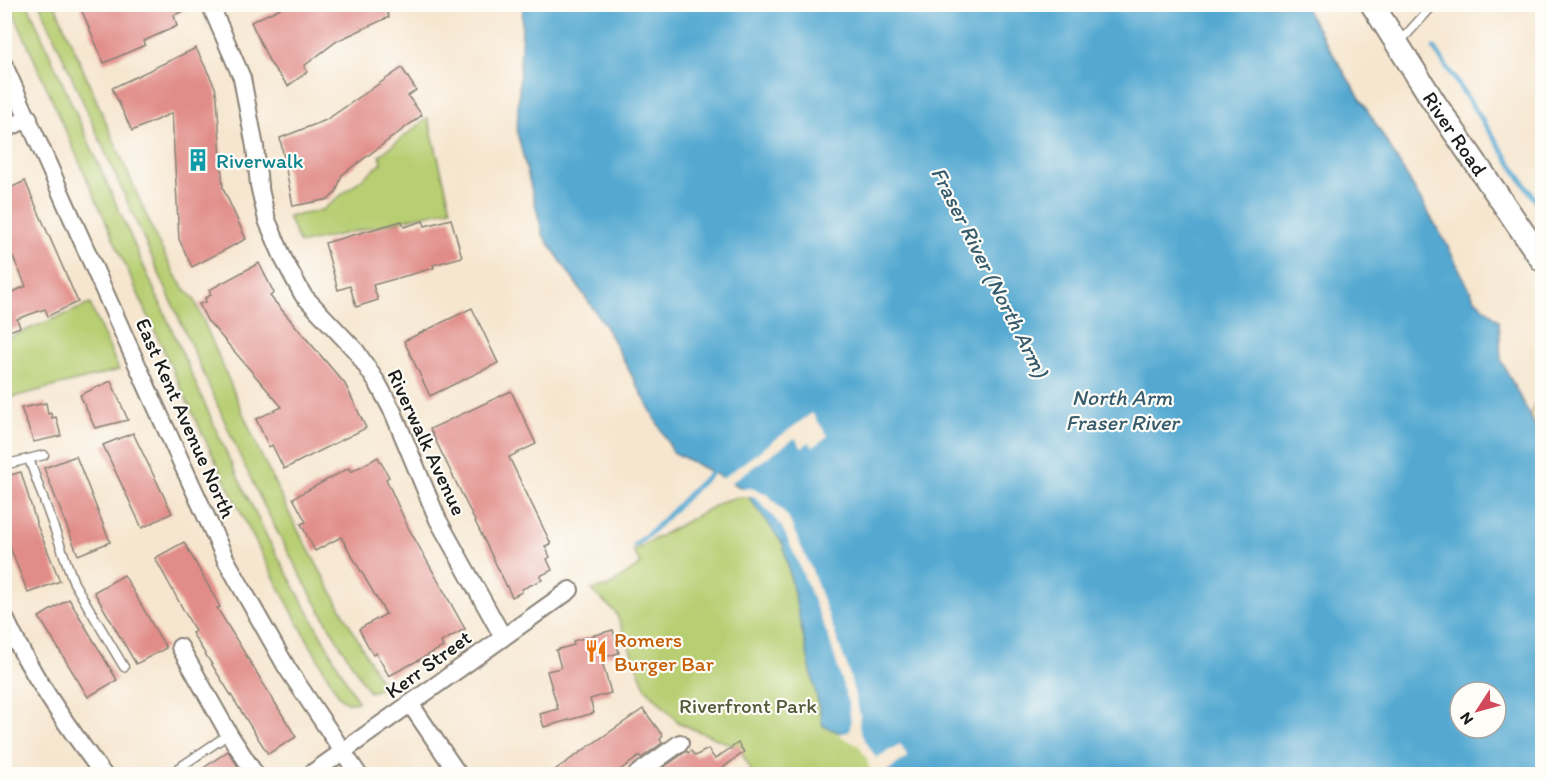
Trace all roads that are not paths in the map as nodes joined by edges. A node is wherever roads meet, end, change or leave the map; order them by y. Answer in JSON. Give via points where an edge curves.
{"nodes":[{"id":1,"x":210,"y":4,"type":"edge"},
{"id":2,"x":1434,"y":4,"type":"edge"},
{"id":3,"x":1378,"y":7,"type":"edge"},
{"id":4,"x":1397,"y":45,"type":"junction"},
{"id":5,"x":4,"y":64,"type":"edge"},
{"id":6,"x":29,"y":118,"type":"junction"},
{"id":7,"x":4,"y":130,"type":"edge"},
{"id":8,"x":1542,"y":260,"type":"edge"},
{"id":9,"x":44,"y":455,"type":"dead end"},
{"id":10,"x":29,"y":459,"type":"junction"},
{"id":11,"x":4,"y":465,"type":"edge"},
{"id":12,"x":570,"y":590,"type":"dead end"},
{"id":13,"x":4,"y":616,"type":"edge"},
{"id":14,"x":503,"y":637,"type":"junction"},
{"id":15,"x":180,"y":647,"type":"dead end"},
{"id":16,"x":124,"y":667,"type":"dead end"},
{"id":17,"x":411,"y":705,"type":"junction"},
{"id":18,"x":229,"y":734,"type":"junction"},
{"id":19,"x":680,"y":743,"type":"dead end"},
{"id":20,"x":342,"y":753,"type":"junction"},
{"id":21,"x":103,"y":774,"type":"edge"},
{"id":22,"x":170,"y":774,"type":"edge"},
{"id":23,"x":255,"y":774,"type":"edge"},
{"id":24,"x":311,"y":774,"type":"edge"},
{"id":25,"x":358,"y":774,"type":"edge"},
{"id":26,"x":458,"y":774,"type":"edge"},
{"id":27,"x":637,"y":774,"type":"edge"}],
"edges":[{"from":1,"to":14,"type":"street","name":"Riverwalk Avenue","via":[[244,85],[267,220],[284,260],[303,295],[356,351],[378,384],[438,520]]},
{"from":2,"to":4,"type":"lane"},
{"from":3,"to":4,"type":"street","name":"River Road"},
{"from":4,"to":8,"type":"street","name":"River Road"},
{"from":5,"to":6,"type":"street","name":"East Kent Avenue North"},
{"from":6,"to":7,"type":"street"},
{"from":6,"to":20,"type":"street","name":"East Kent Avenue North","via":[[226,560],[287,668]]},
{"from":9,"to":10,"type":"lane"},
{"from":10,"to":11,"type":"lane"},
{"from":10,"to":16,"type":"lane","via":[[74,583]]},
{"from":12,"to":14,"type":"street","name":"Kerr Street"},
{"from":13,"to":21,"type":"street","via":[[27,665]]},
{"from":14,"to":17,"type":"street","name":"Kerr Street"},
{"from":15,"to":18,"type":"street"},
{"from":17,"to":20,"type":"street","name":"Kerr Street"},
{"from":17,"to":26,"type":"street"},
{"from":18,"to":22,"type":"lane"},
{"from":18,"to":23,"type":"street"},
{"from":19,"to":27,"type":"street"},
{"from":20,"to":24,"type":"street","name":"Kerr Street"},
{"from":20,"to":25,"type":"street","name":"East Kent Avenue North"}]}
